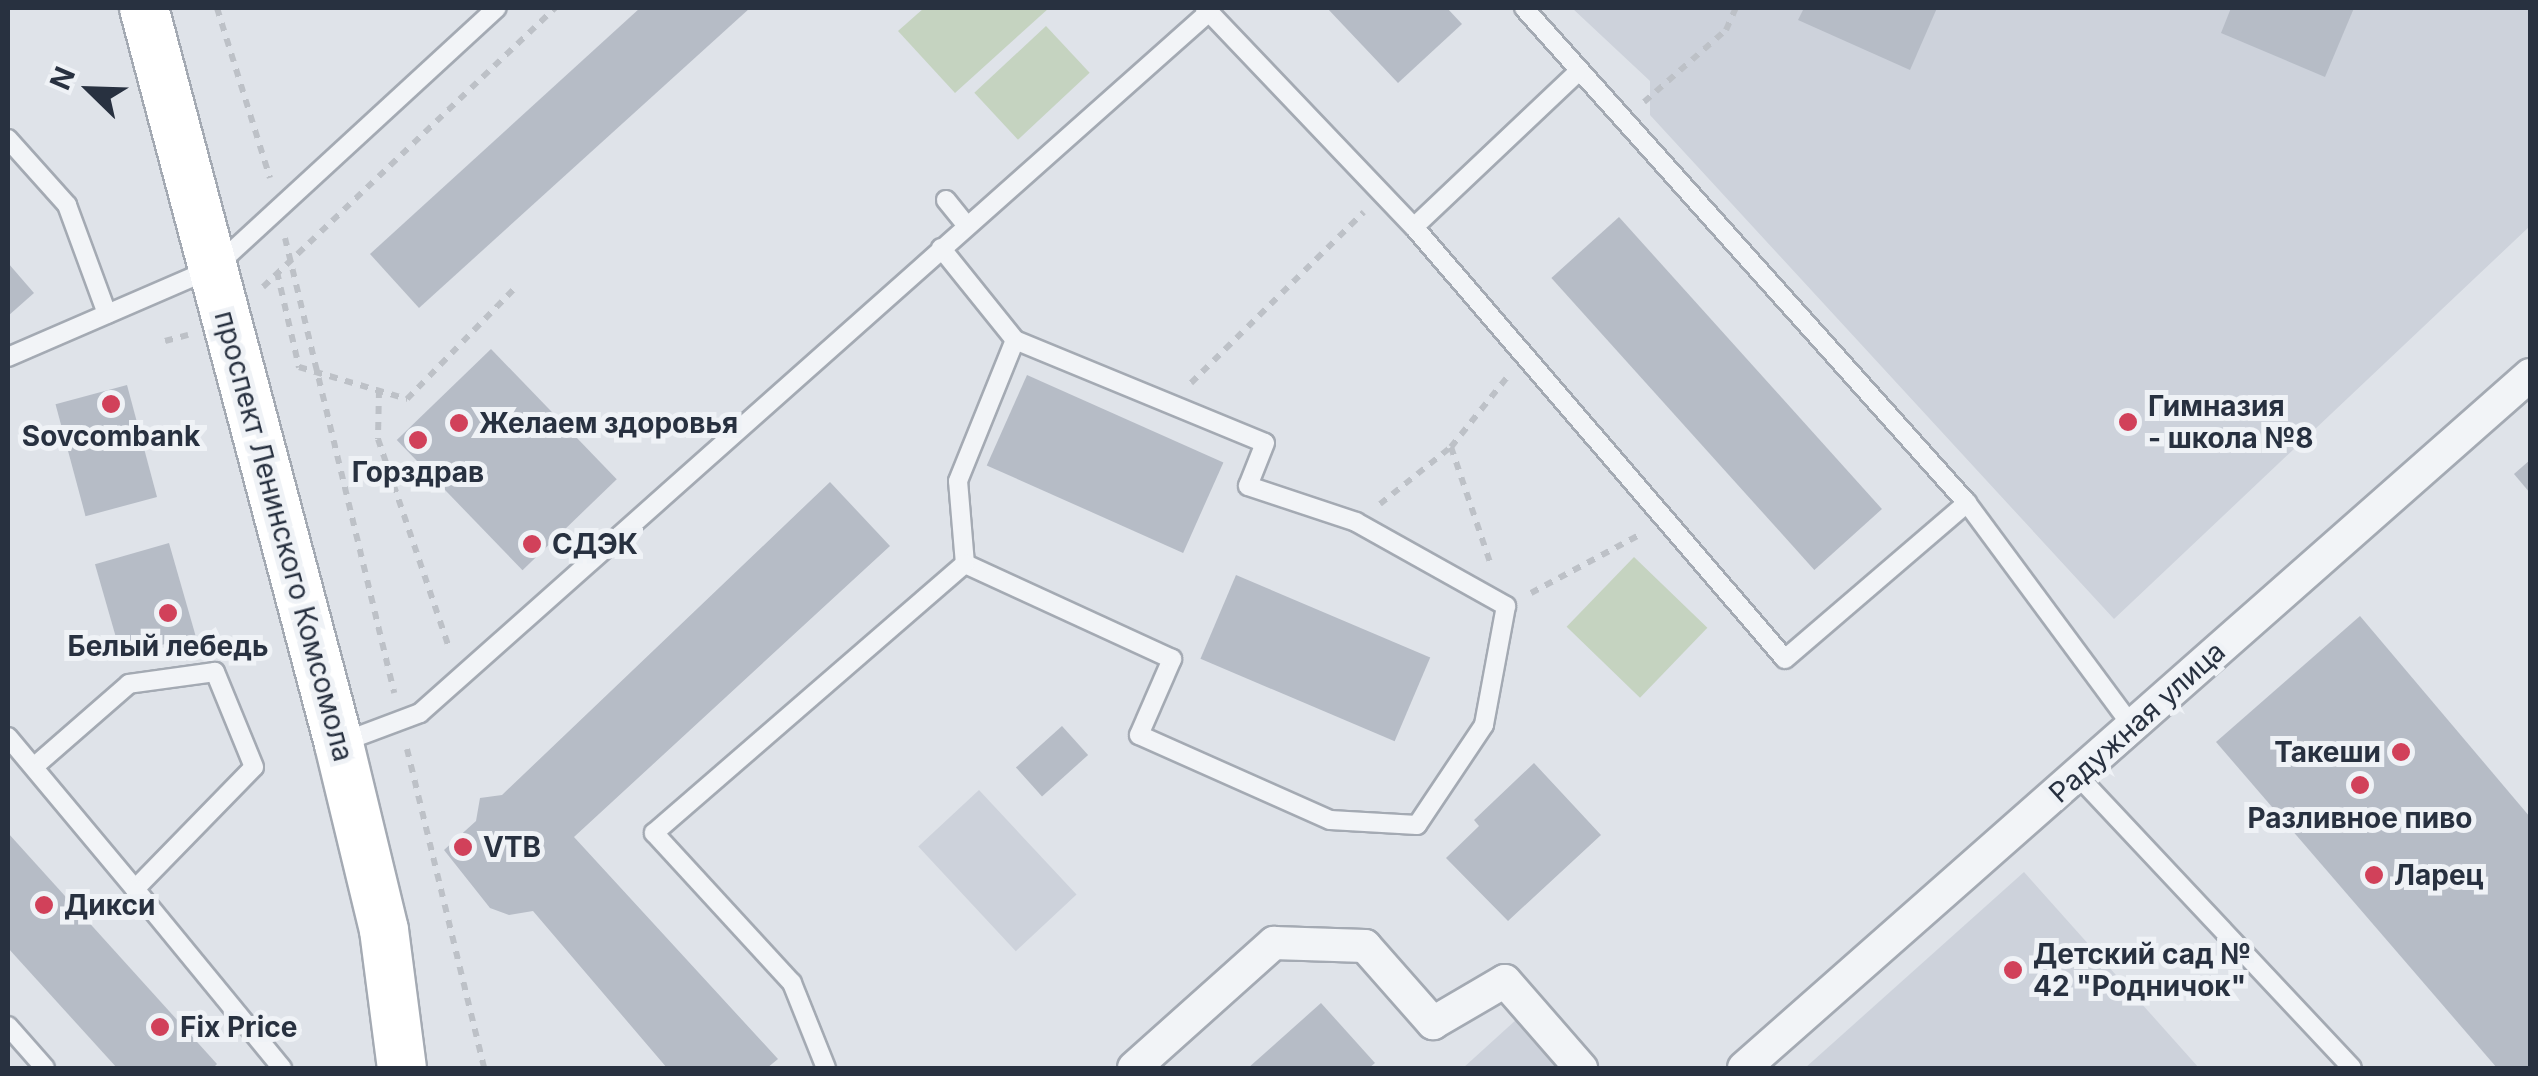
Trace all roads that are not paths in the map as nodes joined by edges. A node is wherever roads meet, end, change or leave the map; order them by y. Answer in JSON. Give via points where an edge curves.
{"nodes":[{"id":1,"x":144,"y":8,"type":"edge"},
{"id":2,"x":498,"y":8,"type":"edge"},
{"id":3,"x":1524,"y":8,"type":"edge"},
{"id":4,"x":1207,"y":10,"type":"edge"},
{"id":5,"x":1580,"y":71,"type":"junction"},
{"id":6,"x":8,"y":138,"type":"edge"},
{"id":7,"x":946,"y":200,"type":"dead end"},
{"id":8,"x":966,"y":225,"type":"junction"},
{"id":9,"x":1414,"y":226,"type":"junction"},
{"id":10,"x":941,"y":248,"type":"junction"},
{"id":11,"x":214,"y":268,"type":"junction"},
{"id":12,"x":107,"y":314,"type":"junction"},
{"id":13,"x":1015,"y":340,"type":"junction"},
{"id":14,"x":8,"y":357,"type":"edge"},
{"id":15,"x":2530,"y":375,"type":"edge"},
{"id":16,"x":1967,"y":503,"type":"junction"},
{"id":17,"x":965,"y":564,"type":"junction"},
{"id":18,"x":2133,"y":728,"type":"junction"},
{"id":19,"x":8,"y":736,"type":"edge"},
{"id":20,"x":339,"y":744,"type":"junction"},
{"id":21,"x":34,"y":768,"type":"junction"},
{"id":22,"x":2078,"y":776,"type":"junction"},
{"id":23,"x":135,"y":889,"type":"junction"},
{"id":24,"x":8,"y":1026,"type":"edge"},
{"id":25,"x":45,"y":1068,"type":"edge"},
{"id":26,"x":282,"y":1068,"type":"edge"},
{"id":27,"x":402,"y":1068,"type":"edge"},
{"id":28,"x":826,"y":1068,"type":"edge"},
{"id":29,"x":1134,"y":1068,"type":"edge"},
{"id":30,"x":1581,"y":1068,"type":"edge"},
{"id":31,"x":1744,"y":1068,"type":"edge"},
{"id":32,"x":2352,"y":1068,"type":"edge"}],
"edges":[{"from":1,"to":11,"type":"main road","name":"проспект Ленинского Комсомола"},
{"from":2,"to":11,"type":"lane"},
{"from":3,"to":5,"type":"lane"},
{"from":4,"to":8,"type":"lane"},
{"from":4,"to":9,"type":"lane"},
{"from":5,"to":9,"type":"lane"},
{"from":5,"to":16,"type":"lane"},
{"from":6,"to":12,"type":"lane","via":[[67,204]]},
{"from":7,"to":8,"type":"lane"},
{"from":8,"to":10,"type":"lane"},
{"from":9,"to":16,"type":"lane","via":[[1785,660]]},
{"from":10,"to":13,"type":"lane"},
{"from":10,"to":20,"type":"lane","via":[[420,713]]},
{"from":11,"to":12,"type":"lane"},
{"from":11,"to":20,"type":"main road","name":"проспект Ленинского Комсомола"},
{"from":12,"to":14,"type":"lane"},
{"from":13,"to":17,"type":"lane","via":[[958,481]]},
{"from":13,"to":17,"type":"lane","via":[[1265,443],[1248,486],[1356,522],[1506,606],[1484,725],[1416,825],[1330,820],[1139,735],[1172,660]]},
{"from":15,"to":18,"type":"street","name":"Радужная улица"},
{"from":16,"to":18,"type":"lane"},
{"from":17,"to":28,"type":"lane","via":[[654,834],[792,982]]},
{"from":18,"to":22,"type":"street","name":"Радужная улица"},
{"from":19,"to":21,"type":"lane"},
{"from":20,"to":27,"type":"main road","name":"проспект Ленинского Комсомола","via":[[384,930]]},
{"from":21,"to":23,"type":"lane"},
{"from":21,"to":23,"type":"lane","via":[[129,684],[214,672],[254,767]]},
{"from":22,"to":31,"type":"street","name":"Радужная улица"},
{"from":22,"to":32,"type":"lane"},
{"from":23,"to":26,"type":"lane"},
{"from":24,"to":25,"type":"lane"},
{"from":29,"to":30,"type":"street","via":[[1274,943],[1365,946],[1433,1023],[1504,981]]}]}
